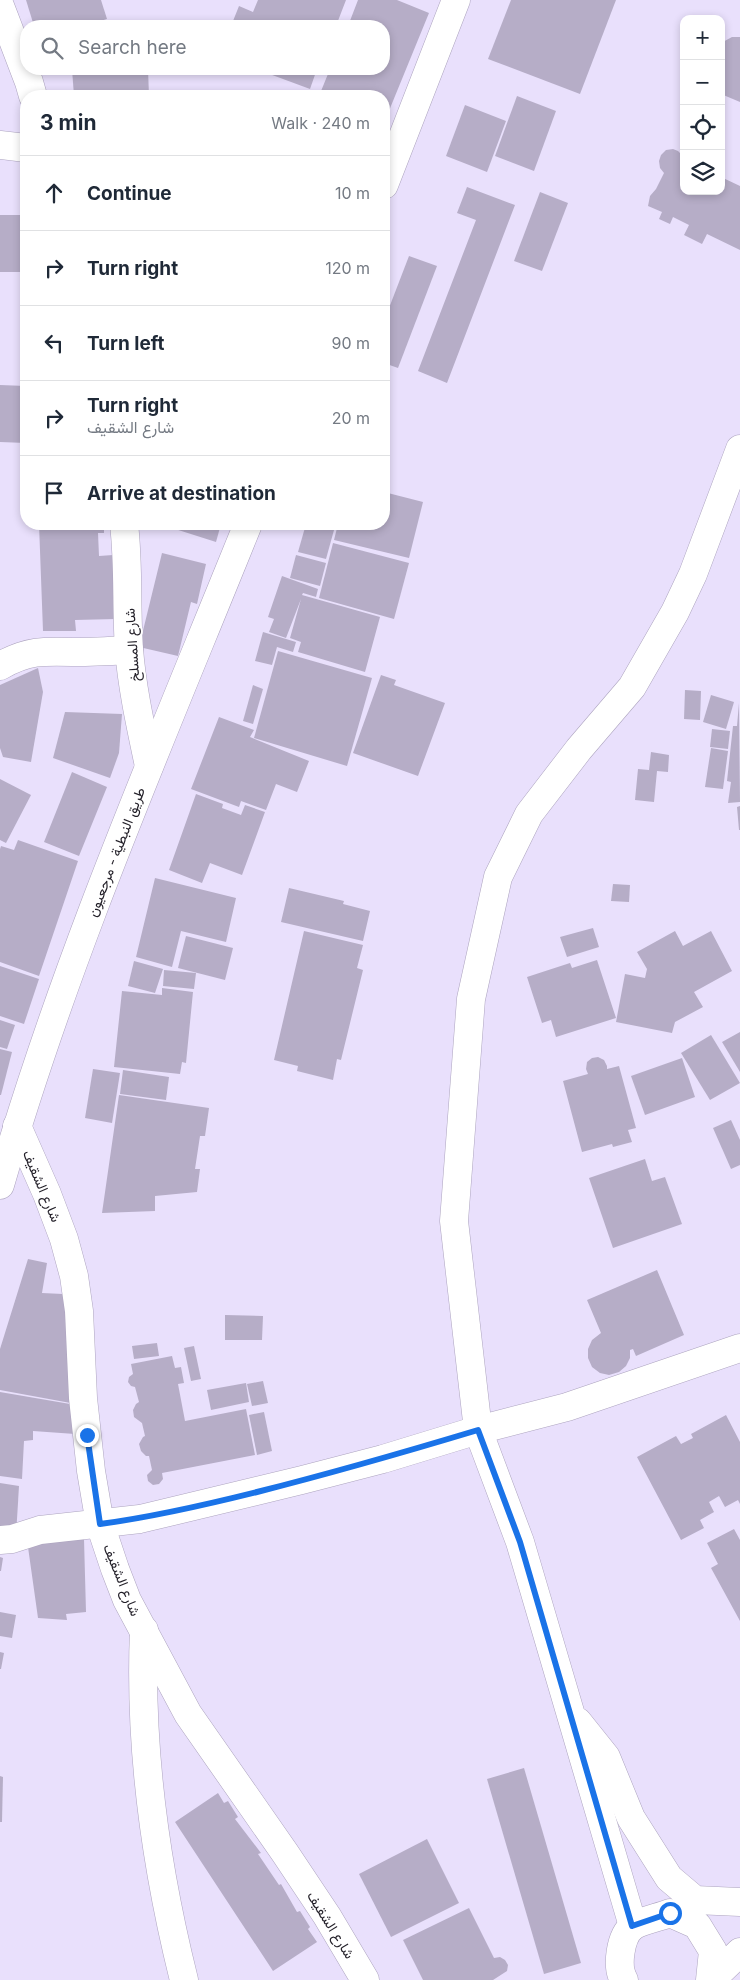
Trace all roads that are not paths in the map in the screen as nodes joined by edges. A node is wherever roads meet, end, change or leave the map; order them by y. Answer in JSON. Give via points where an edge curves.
{"nodes":[{"id":1,"x":456,"y":0,"type":"edge"},
{"id":2,"x":0,"y":6,"type":"edge"},
{"id":3,"x":20,"y":58,"type":"edge"},
{"id":4,"x":26,"y":75,"type":"edge"},
{"id":5,"x":31,"y":90,"type":"edge"},
{"id":6,"x":0,"y":145,"type":"edge"},
{"id":7,"x":20,"y":147,"type":"edge"},
{"id":8,"x":390,"y":170,"type":"edge"},
{"id":9,"x":740,"y":448,"type":"edge"},
{"id":10,"x":125,"y":530,"type":"edge"},
{"id":11,"x":246,"y":530,"type":"edge"},
{"id":12,"x":129,"y":650,"type":"junction"},
{"id":13,"x":0,"y":666,"type":"edge"},
{"id":14,"x":149,"y":766,"type":"junction"},
{"id":15,"x":17,"y":1126,"type":"junction"},
{"id":16,"x":0,"y":1186,"type":"edge"},
{"id":17,"x":740,"y":1348,"type":"edge"},
{"id":18,"x":478,"y":1430,"type":"junction"},
{"id":19,"x":100,"y":1524,"type":"junction"},
{"id":20,"x":0,"y":1540,"type":"edge"},
{"id":21,"x":144,"y":1630,"type":"junction"},
{"id":22,"x":568,"y":1708,"type":"junction"},
{"id":23,"x":740,"y":1902,"type":"edge"},
{"id":24,"x":690,"y":1910,"type":"junction"},
{"id":25,"x":632,"y":1926,"type":"junction"},
{"id":26,"x":739,"y":1954,"type":"edge"},
{"id":27,"x":184,"y":1980,"type":"edge"},
{"id":28,"x":365,"y":1980,"type":"edge"},
{"id":29,"x":624,"y":1980,"type":"edge"}],
"edges":[{"from":1,"to":8,"type":"street"},
{"from":2,"to":3,"type":"street"},
{"from":4,"to":5,"type":"street"},
{"from":6,"to":7,"type":"street"},
{"from":9,"to":18,"type":"street","via":[[693,574],[670,620],[632,687],[579,748],[529,814],[498,877],[471,999],[454,1221]]},
{"from":10,"to":12,"type":"street","name":"شارع المسلخ"},
{"from":11,"to":14,"type":"street","name":"طريق النبطية - مرجعيون"},
{"from":12,"to":13,"type":"street","via":[[45,650],[26,654]]},
{"from":12,"to":14,"type":"street","name":"شارع المسلخ"},
{"from":14,"to":15,"type":"street","name":"طريق النبطية - مرجعيون","via":[[52,1020]]},
{"from":15,"to":16,"type":"street","name":"طريق النبطية - مرجعيون"},
{"from":15,"to":19,"type":"street","name":"شارع الشقيف","via":[[47,1194],[74,1276],[83,1398]]},
{"from":17,"to":18,"type":"street","via":[[567,1407]]},
{"from":18,"to":19,"type":"street","via":[[216,1502],[140,1519]]},
{"from":18,"to":22,"type":"street","via":[[520,1542]]},
{"from":19,"to":20,"type":"street","via":[[40,1530],[12,1540]]},
{"from":19,"to":21,"type":"street","name":"شارع الشقيف","via":[[124,1592]]},
{"from":21,"to":27,"type":"street","via":[[142,1665],[155,1837]]},
{"from":21,"to":28,"type":"street","name":"شارع الشقيف","via":[[188,1714],[327,1916]]},
{"from":22,"to":24,"type":"street","via":[[606,1758],[631,1818]]},
{"from":22,"to":25,"type":"street"},
{"from":23,"to":24,"type":"street"},
{"from":24,"to":25,"type":"street"},
{"from":24,"to":26,"type":"street","via":[[712,1951],[710,1980]]},
{"from":25,"to":29,"type":"street","via":[[622,1943],[619,1973]]}]}
